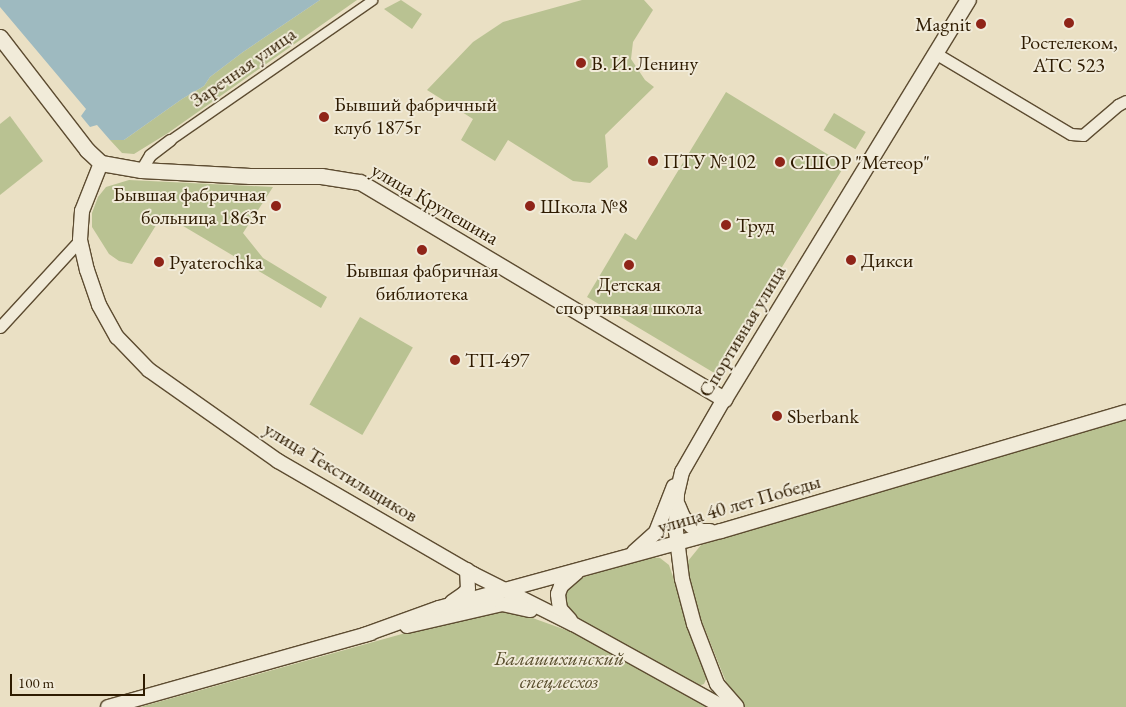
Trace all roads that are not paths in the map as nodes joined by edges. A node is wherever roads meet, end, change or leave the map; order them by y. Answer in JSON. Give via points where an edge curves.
{"nodes":[{"id":1,"x":372,"y":0,"type":"edge"},
{"id":2,"x":968,"y":0,"type":"edge"},
{"id":3,"x":0,"y":37,"type":"edge"},
{"id":4,"x":935,"y":53,"type":"junction"},
{"id":5,"x":1126,"y":101,"type":"edge"},
{"id":6,"x":170,"y":140,"type":"joint"},
{"id":7,"x":100,"y":163,"type":"junction"},
{"id":8,"x":141,"y":170,"type":"junction"},
{"id":9,"x":80,"y":240,"type":"junction"},
{"id":10,"x":0,"y":327,"type":"edge"},
{"id":11,"x":724,"y":399,"type":"junction"},
{"id":12,"x":1126,"y":412,"type":"edge"},
{"id":13,"x":682,"y":472,"type":"junction"},
{"id":14,"x":677,"y":494,"type":"junction"},
{"id":15,"x":721,"y":531,"type":"junction"},
{"id":16,"x":677,"y":542,"type":"junction"},
{"id":17,"x":625,"y":556,"type":"junction"},
{"id":18,"x":584,"y":568,"type":"junction"},
{"id":19,"x":467,"y":570,"type":"junction"},
{"id":20,"x":682,"y":579,"type":"junction"},
{"id":21,"x":503,"y":590,"type":"junction"},
{"id":22,"x":439,"y":608,"type":"junction"},
{"id":23,"x":574,"y":624,"type":"junction"},
{"id":24,"x":364,"y":635,"type":"junction"},
{"id":25,"x":717,"y":684,"type":"junction"},
{"id":26,"x":698,"y":693,"type":"junction"},
{"id":27,"x":108,"y":707,"type":"edge"},
{"id":28,"x":723,"y":707,"type":"edge"},
{"id":29,"x":737,"y":707,"type":"edge"}],
"edges":[{"from":1,"to":6,"type":"street","name":"Заречная улица"},
{"from":2,"to":4,"type":"main road","name":"Спортивная улица"},
{"from":3,"to":7,"type":"main road"},
{"from":4,"to":5,"type":"street","via":[[1071,134],[1082,135],[1118,104]]},
{"from":4,"to":11,"type":"main road","name":"Спортивная улица"},
{"from":6,"to":8,"type":"street","name":"Заречная улица","via":[[150,155]]},
{"from":7,"to":8,"type":"main road","name":"улица Крупешина"},
{"from":7,"to":9,"type":"street","name":"улица Текстильщиков","via":[[82,211]]},
{"from":8,"to":11,"type":"main road","name":"улица Крупешина","via":[[327,177],[360,182]]},
{"from":9,"to":10,"type":"street"},
{"from":9,"to":19,"type":"street","name":"улица Текстильщиков","via":[[99,305],[117,337],[150,370],[278,461]]},
{"from":11,"to":13,"type":"street","name":"Спортивная улица"},
{"from":12,"to":15,"type":"street","name":"улица 40 лет Победы"},
{"from":13,"to":14,"type":"street","name":"Спортивная улица"},
{"from":13,"to":17,"type":"street","via":[[656,532],[641,547]]},
{"from":14,"to":15,"type":"street","via":[[681,512],[691,526],[702,531]]},
{"from":14,"to":16,"type":"street","name":"Спортивная улица"},
{"from":15,"to":16,"type":"street","name":"улица 40 лет Победы"},
{"from":15,"to":20,"type":"street","via":[[691,547],[685,559]]},
{"from":16,"to":17,"type":"street","name":"улица 40 лет Победы"},
{"from":16,"to":20,"type":"street","name":"Спортивная улица"},
{"from":17,"to":18,"type":"street","name":"улица 40 лет Победы"},
{"from":17,"to":20,"type":"street","via":[[662,555],[672,562]]},
{"from":18,"to":21,"type":"street","name":"улица 40 лет Победы"},
{"from":18,"to":23,"type":"street","via":[[566,580],[558,594],[560,609]]},
{"from":19,"to":21,"type":"street","name":"улица Текстильщиков"},
{"from":19,"to":22,"type":"street","via":[[469,584],[464,594]]},
{"from":20,"to":25,"type":"street","name":"Спортивная улица","via":[[694,624]]},
{"from":21,"to":22,"type":"street","name":"улица 40 лет Победы"},
{"from":21,"to":23,"type":"street","name":"улица Текстильщиков"},
{"from":22,"to":24,"type":"street","name":"улица 40 лет Победы"},
{"from":23,"to":24,"type":"street","name":"улица 40 лет Победы","via":[[502,604]]},
{"from":23,"to":26,"type":"street","name":"улица Текстильщиков"},
{"from":24,"to":27,"type":"street","name":"улица 40 лет Победы"},
{"from":25,"to":26,"type":"street","via":[[710,695]]},
{"from":25,"to":29,"type":"street","name":"Спортивная улица"},
{"from":26,"to":28,"type":"street","name":"улица Текстильщиков"}]}
